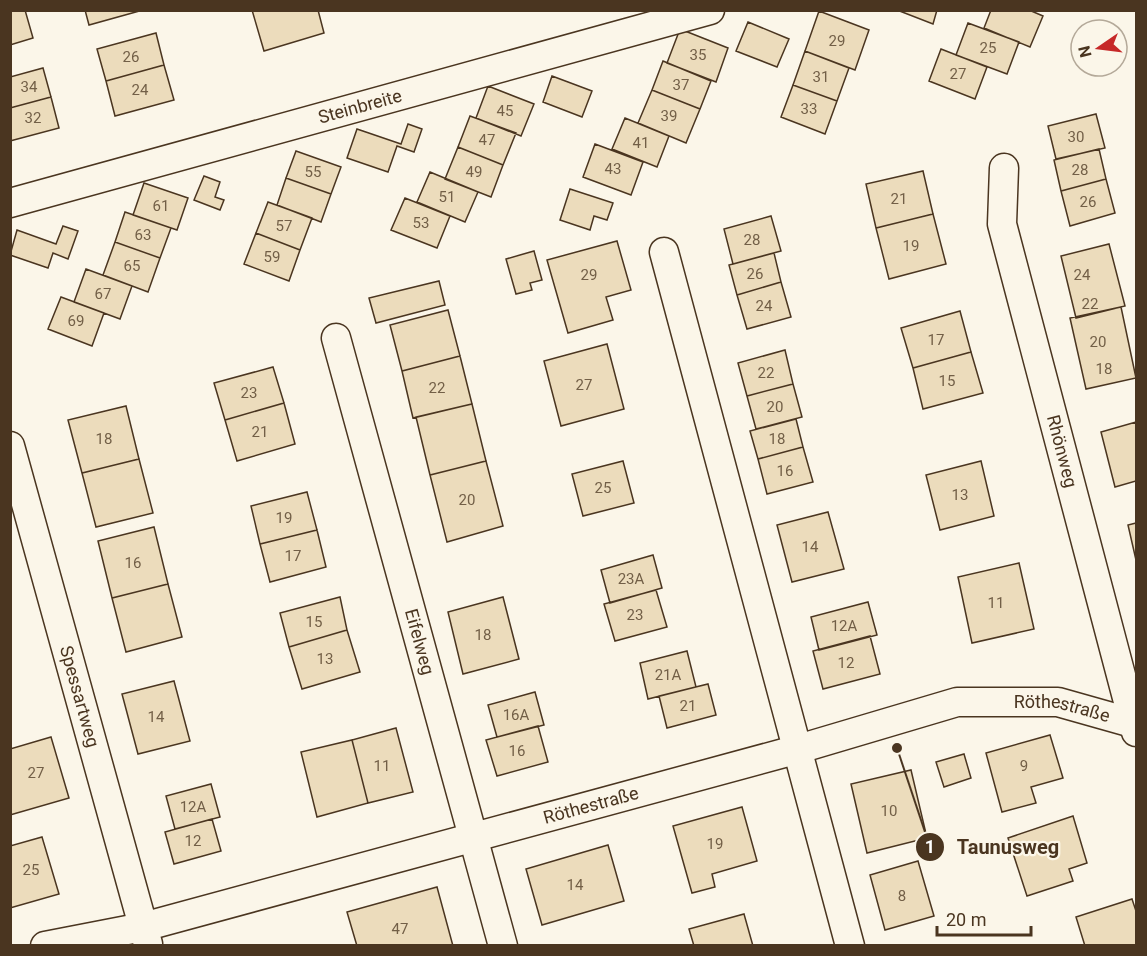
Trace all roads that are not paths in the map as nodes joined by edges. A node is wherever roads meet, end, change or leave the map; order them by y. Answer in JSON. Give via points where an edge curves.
{"nodes":[{"id":1,"x":710,"y":10,"type":"edge"},
{"id":2,"x":1004,"y":168,"type":"dead end"},
{"id":3,"x":10,"y":203,"type":"edge"},
{"id":4,"x":664,"y":252,"type":"dead end"},
{"id":5,"x":336,"y":338,"type":"dead end"},
{"id":6,"x":10,"y":446,"type":"edge"},
{"id":7,"x":1136,"y":726,"type":"edge"},
{"id":8,"x":795,"y":750,"type":"junction"},
{"id":9,"x":473,"y":837,"type":"junction"},
{"id":10,"x":146,"y":936,"type":"edge"},
{"id":11,"x":45,"y":945,"type":"edge"},
{"id":12,"x":503,"y":945,"type":"edge"},
{"id":13,"x":850,"y":945,"type":"edge"}],
"edges":[{"from":1,"to":3,"type":"street","name":"Steinbreite"},
{"from":2,"to":7,"type":"street","name":"Rhönweg","via":[[1002,224]]},
{"from":4,"to":8,"type":"street"},
{"from":5,"to":9,"type":"street","name":"Eifelweg"},
{"from":6,"to":10,"type":"street","name":"Spessartweg"},
{"from":7,"to":8,"type":"street","name":"Röthestraße","via":[[1058,702],[957,702]]},
{"from":8,"to":9,"type":"street","name":"Röthestraße"},
{"from":8,"to":13,"type":"street"},
{"from":9,"to":10,"type":"street","name":"Röthestraße"},
{"from":9,"to":12,"type":"street","name":"Eifelweg"},
{"from":10,"to":11,"type":"street","name":"Röthestraße"}]}
